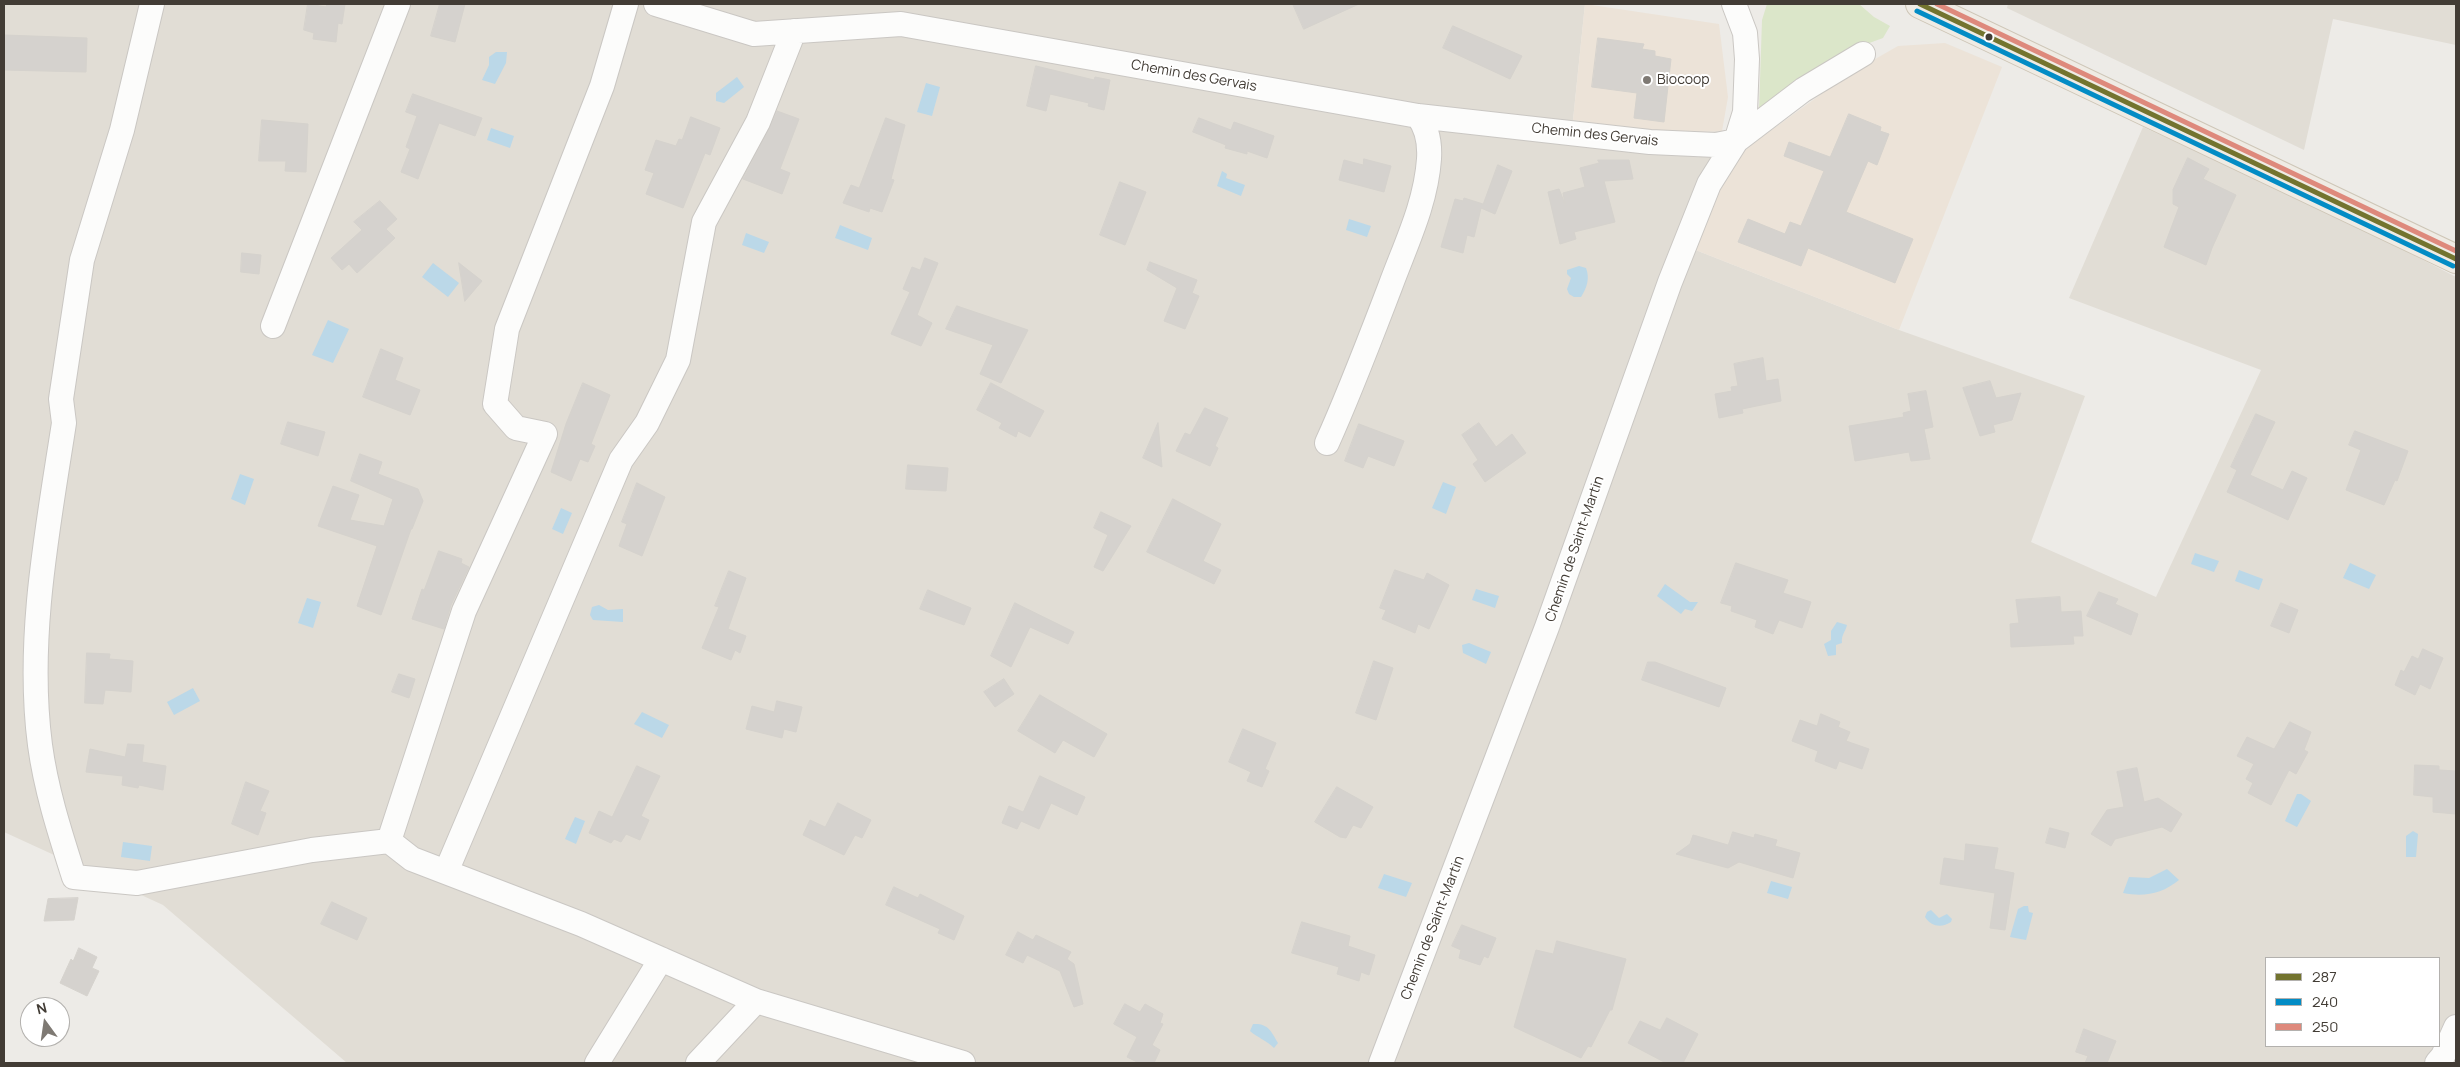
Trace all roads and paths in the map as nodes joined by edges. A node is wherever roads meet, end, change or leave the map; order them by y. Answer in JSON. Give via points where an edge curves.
{"nodes":[{"id":1,"x":152,"y":4,"type":"edge"},
{"id":2,"x":398,"y":4,"type":"edge"},
{"id":3,"x":626,"y":4,"type":"edge"},
{"id":4,"x":656,"y":4,"type":"edge"},
{"id":5,"x":1734,"y":4,"type":"edge"},
{"id":6,"x":1752,"y":4,"type":"edge"},
{"id":7,"x":1920,"y":4,"type":"edge"},
{"id":8,"x":794,"y":31,"type":"junction"},
{"id":9,"x":1745,"y":33,"type":"junction"},
{"id":10,"x":1862,"y":54,"type":"dead end"},
{"id":11,"x":1418,"y":116,"type":"junction"},
{"id":12,"x":1736,"y":141,"type":"junction"},
{"id":13,"x":2456,"y":259,"type":"edge"},
{"id":14,"x":273,"y":326,"type":"dead end"},
{"id":15,"x":1327,"y":443,"type":"dead end"},
{"id":16,"x":388,"y":840,"type":"junction"},
{"id":17,"x":446,"y":872,"type":"junction"},
{"id":18,"x":662,"y":959,"type":"junction"},
{"id":19,"x":756,"y":1001,"type":"junction"},
{"id":20,"x":2456,"y":1027,"type":"edge"},
{"id":21,"x":597,"y":1063,"type":"edge"},
{"id":22,"x":698,"y":1063,"type":"edge"},
{"id":23,"x":963,"y":1063,"type":"edge"},
{"id":24,"x":1381,"y":1063,"type":"edge"},
{"id":25,"x":2437,"y":1063,"type":"edge"}],
"edges":[{"from":1,"to":16,"type":"street","via":[[122,130],[82,260],[61,399],[64,422],[43,564],[36,680],[40,744],[50,801],[74,877],[137,883],[312,850]]},
{"from":2,"to":14,"type":"street"},
{"from":3,"to":16,"type":"street","via":[[602,86],[507,329],[496,404],[516,428],[545,434],[464,611]]},
{"from":4,"to":8,"type":"street","name":"Chemin des Gervais","via":[[754,34]]},
{"from":5,"to":9,"type":"street","name":"Chemin de Saint-Martin"},
{"from":6,"to":9,"type":"street","name":"Chemin de Saint-Martin"},
{"from":7,"to":13,"type":"main road"},
{"from":8,"to":11,"type":"street","name":"Chemin des Gervais","via":[[901,24]]},
{"from":8,"to":17,"type":"street","via":[[758,122],[704,222],[678,360],[647,424],[621,460]]},
{"from":9,"to":12,"type":"street","name":"Chemin de Saint-Martin","via":[[1745,112]]},
{"from":10,"to":12,"type":"street","via":[[1803,90]]},
{"from":11,"to":12,"type":"street","name":"Chemin des Gervais","via":[[1650,142],[1716,145]]},
{"from":11,"to":15,"type":"street","via":[[1429,138],[1424,190],[1409,238]]},
{"from":12,"to":24,"type":"street","name":"Chemin de Saint-Martin","via":[[1710,184],[1670,282],[1548,627]]},
{"from":16,"to":17,"type":"street","via":[[412,859]]},
{"from":17,"to":18,"type":"street","via":[[582,924]]},
{"from":18,"to":19,"type":"street"},
{"from":18,"to":21,"type":"street"},
{"from":19,"to":22,"type":"street"},
{"from":19,"to":23,"type":"street"},
{"from":20,"to":25,"type":"street"}]}
